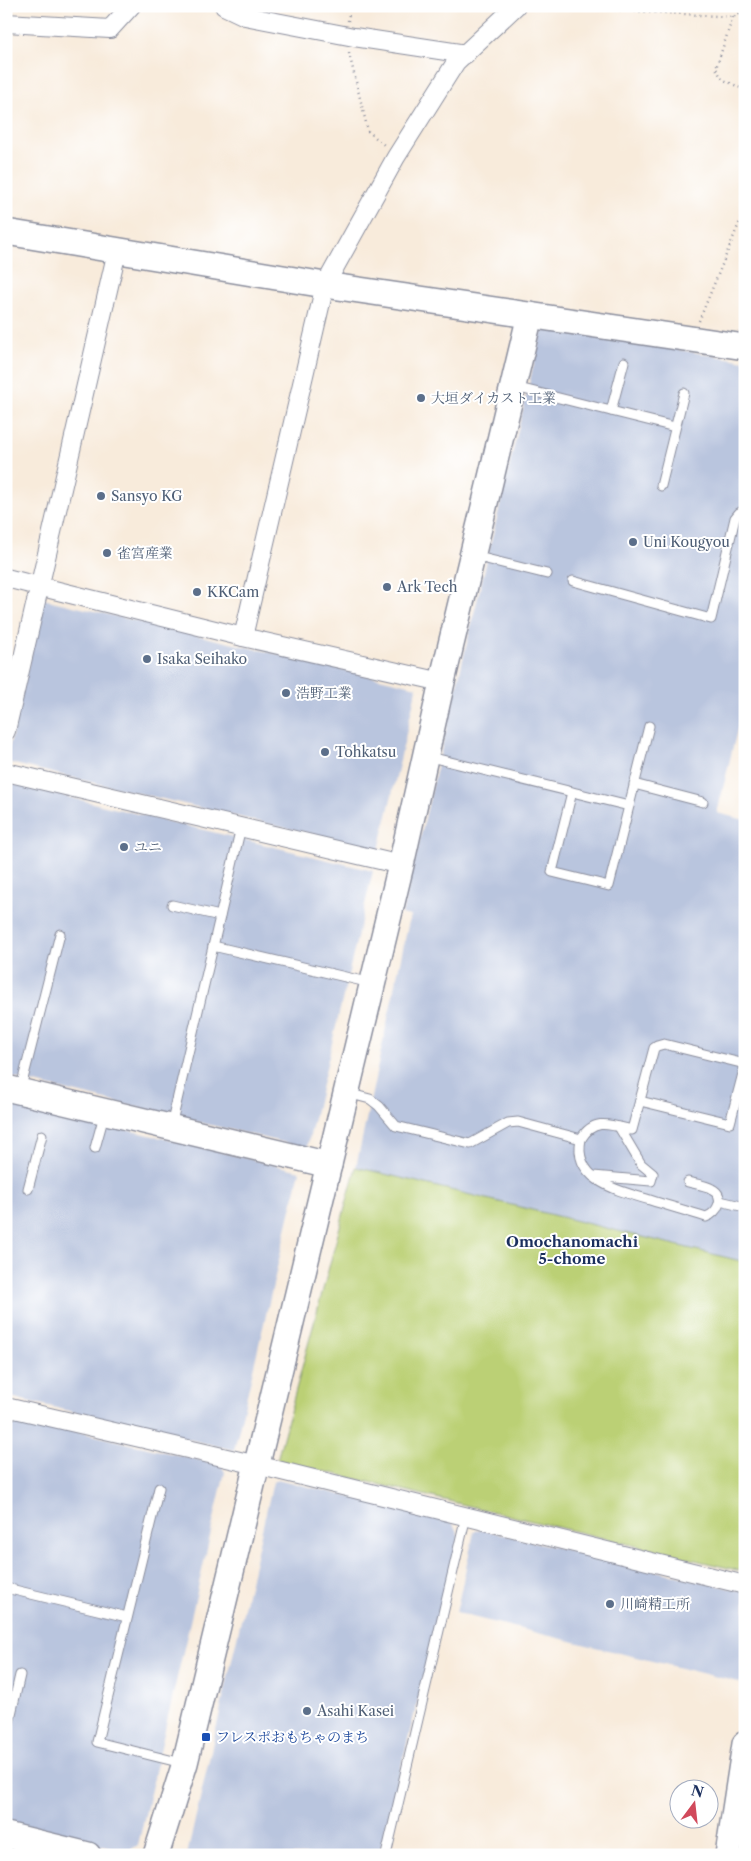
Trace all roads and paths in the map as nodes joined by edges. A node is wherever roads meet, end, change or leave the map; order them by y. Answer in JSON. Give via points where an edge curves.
{"nodes":[{"id":1,"x":131,"y":6,"type":"edge"},
{"id":2,"x":224,"y":6,"type":"edge"},
{"id":3,"x":516,"y":6,"type":"edge"},
{"id":4,"x":590,"y":6,"type":"edge"},
{"id":5,"x":745,"y":11,"type":"edge"},
{"id":6,"x":739,"y":14,"type":"junction"},
{"id":7,"x":733,"y":16,"type":"junction"},
{"id":8,"x":745,"y":16,"type":"edge"},
{"id":9,"x":6,"y":23,"type":"edge"},
{"id":10,"x":345,"y":35,"type":"junction"},
{"id":11,"x":466,"y":54,"type":"junction"},
{"id":12,"x":745,"y":90,"type":"edge"},
{"id":13,"x":396,"y":156,"type":"junction"},
{"id":14,"x":745,"y":209,"type":"edge"},
{"id":15,"x":6,"y":232,"type":"edge"},
{"id":16,"x":117,"y":251,"type":"junction"},
{"id":17,"x":325,"y":285,"type":"junction"},
{"id":18,"x":530,"y":315,"type":"junction"},
{"id":19,"x":691,"y":339,"type":"junction"},
{"id":20,"x":745,"y":347,"type":"edge"},
{"id":21,"x":624,"y":362,"type":"dead end"},
{"id":22,"x":512,"y":386,"type":"junction"},
{"id":23,"x":684,"y":393,"type":"dead end"},
{"id":24,"x":611,"y":411,"type":"junction"},
{"id":25,"x":676,"y":427,"type":"junction"},
{"id":26,"x":661,"y":486,"type":"dead end"},
{"id":27,"x":745,"y":510,"type":"edge"},
{"id":28,"x":472,"y":556,"type":"junction"},
{"id":29,"x":547,"y":574,"type":"dead end"},
{"id":30,"x":6,"y":578,"type":"edge"},
{"id":31,"x":572,"y":581,"type":"dead end"},
{"id":32,"x":40,"y":586,"type":"junction"},
{"id":33,"x":243,"y":637,"type":"junction"},
{"id":34,"x":442,"y":682,"type":"junction"},
{"id":35,"x":649,"y":726,"type":"dead end"},
{"id":36,"x":6,"y":731,"type":"edge"},
{"id":37,"x":426,"y":756,"type":"junction"},
{"id":38,"x":6,"y":772,"type":"edge"},
{"id":39,"x":634,"y":784,"type":"junction"},
{"id":40,"x":572,"y":792,"type":"junction"},
{"id":41,"x":703,"y":802,"type":"dead end"},
{"id":42,"x":629,"y":806,"type":"junction"},
{"id":43,"x":241,"y":827,"type":"junction"},
{"id":44,"x":402,"y":865,"type":"junction"},
{"id":45,"x":172,"y":905,"type":"dead end"},
{"id":46,"x":220,"y":916,"type":"junction"},
{"id":47,"x":60,"y":934,"type":"dead end"},
{"id":48,"x":213,"y":946,"type":"junction"},
{"id":49,"x":373,"y":984,"type":"junction"},
{"id":50,"x":745,"y":1065,"type":"edge"},
{"id":51,"x":13,"y":1089,"type":"edge"},
{"id":52,"x":347,"y":1093,"type":"junction"},
{"id":53,"x":640,"y":1101,"type":"junction"},
{"id":54,"x":105,"y":1112,"type":"junction"},
{"id":55,"x":170,"y":1127,"type":"junction"},
{"id":56,"x":619,"y":1127,"type":"junction"},
{"id":57,"x":42,"y":1135,"type":"dead end"},
{"id":58,"x":581,"y":1139,"type":"junction"},
{"id":59,"x":96,"y":1148,"type":"dead end"},
{"id":60,"x":330,"y":1166,"type":"junction"},
{"id":61,"x":593,"y":1176,"type":"junction"},
{"id":62,"x":688,"y":1182,"type":"dead end"},
{"id":63,"x":28,"y":1189,"type":"dead end"},
{"id":64,"x":720,"y":1201,"type":"junction"},
{"id":65,"x":745,"y":1207,"type":"edge"},
{"id":66,"x":6,"y":1407,"type":"edge"},
{"id":67,"x":257,"y":1465,"type":"junction"},
{"id":68,"x":159,"y":1488,"type":"dead end"},
{"id":69,"x":466,"y":1516,"type":"junction"},
{"id":70,"x":745,"y":1585,"type":"edge"},
{"id":71,"x":6,"y":1588,"type":"edge"},
{"id":72,"x":128,"y":1617,"type":"junction"},
{"id":73,"x":20,"y":1675,"type":"dead end"},
{"id":74,"x":6,"y":1736,"type":"edge"},
{"id":75,"x":745,"y":1744,"type":"edge"},
{"id":76,"x":185,"y":1763,"type":"junction"},
{"id":77,"x":6,"y":1835,"type":"edge"},
{"id":78,"x":88,"y":1855,"type":"edge"},
{"id":79,"x":156,"y":1855,"type":"edge"},
{"id":80,"x":386,"y":1855,"type":"edge"},
{"id":81,"x":728,"y":1855,"type":"edge"}],
"edges":[{"from":1,"to":9,"type":"street","via":[[110,29]]},
{"from":2,"to":10,"type":"street","via":[[245,16]]},
{"from":3,"to":11,"type":"street"},
{"from":4,"to":7,"type":"path"},
{"from":5,"to":6,"type":"path"},
{"from":6,"to":7,"type":"path"},
{"from":6,"to":8,"type":"path"},
{"from":7,"to":12,"type":"path","via":[[716,68],[722,79]]},
{"from":10,"to":11,"type":"street"},
{"from":10,"to":13,"type":"path","via":[[368,131]]},
{"from":11,"to":13,"type":"street","via":[[456,62]]},
{"from":13,"to":17,"type":"street"},
{"from":14,"to":19,"type":"path"},
{"from":15,"to":16,"type":"street"},
{"from":16,"to":17,"type":"street"},
{"from":16,"to":32,"type":"street"},
{"from":17,"to":18,"type":"street"},
{"from":17,"to":33,"type":"street"},
{"from":18,"to":19,"type":"street"},
{"from":18,"to":22,"type":"street"},
{"from":19,"to":20,"type":"street"},
{"from":21,"to":24,"type":"lane"},
{"from":22,"to":24,"type":"lane"},
{"from":22,"to":28,"type":"street"},
{"from":23,"to":25,"type":"lane"},
{"from":24,"to":25,"type":"lane"},
{"from":25,"to":26,"type":"lane"},
{"from":27,"to":31,"type":"lane","via":[[735,518],[711,618]]},
{"from":28,"to":29,"type":"lane"},
{"from":28,"to":34,"type":"street"},
{"from":30,"to":32,"type":"street"},
{"from":32,"to":33,"type":"street"},
{"from":32,"to":36,"type":"street"},
{"from":33,"to":34,"type":"street"},
{"from":34,"to":37,"type":"street"},
{"from":35,"to":39,"type":"lane"},
{"from":37,"to":40,"type":"lane"},
{"from":37,"to":44,"type":"street"},
{"from":38,"to":43,"type":"street"},
{"from":39,"to":41,"type":"lane"},
{"from":39,"to":42,"type":"lane"},
{"from":40,"to":42,"type":"lane"},
{"from":40,"to":42,"type":"lane","via":[[552,872],[609,886]]},
{"from":43,"to":44,"type":"street"},
{"from":43,"to":46,"type":"lane"},
{"from":44,"to":49,"type":"street"},
{"from":45,"to":46,"type":"lane"},
{"from":46,"to":48,"type":"lane"},
{"from":47,"to":51,"type":"lane"},
{"from":48,"to":49,"type":"lane"},
{"from":48,"to":55,"type":"lane"},
{"from":49,"to":52,"type":"street"},
{"from":50,"to":53,"type":"lane","via":[[664,1044],[657,1046]]},
{"from":50,"to":53,"type":"lane","via":[[730,1123]]},
{"from":51,"to":54,"type":"street"},
{"from":52,"to":58,"type":"lane","via":[[370,1099],[396,1126],[470,1144],[508,1123],[518,1122]]},
{"from":52,"to":60,"type":"street"},
{"from":53,"to":56,"type":"lane","via":[[632,1130]]},
{"from":54,"to":55,"type":"street"},
{"from":54,"to":59,"type":"lane"},
{"from":55,"to":60,"type":"street"},
{"from":56,"to":58,"type":"lane","via":[[594,1126]]},
{"from":56,"to":61,"type":"lane","via":[[641,1164],[653,1174],[651,1181]]},
{"from":57,"to":63,"type":"lane"},
{"from":58,"to":61,"type":"lane","via":[[582,1165]]},
{"from":60,"to":67,"type":"street"},
{"from":61,"to":64,"type":"lane","via":[[609,1188],[706,1217]]},
{"from":62,"to":64,"type":"lane","via":[[712,1189]]},
{"from":64,"to":65,"type":"lane"},
{"from":66,"to":67,"type":"street"},
{"from":67,"to":69,"type":"street"},
{"from":67,"to":76,"type":"street"},
{"from":68,"to":72,"type":"lane"},
{"from":69,"to":70,"type":"street"},
{"from":69,"to":80,"type":"lane"},
{"from":71,"to":72,"type":"lane"},
{"from":72,"to":76,"type":"lane","via":[[97,1742]]},
{"from":73,"to":74,"type":"lane"},
{"from":75,"to":81,"type":"street"},
{"from":76,"to":79,"type":"street"},
{"from":77,"to":78,"type":"street"}]}
